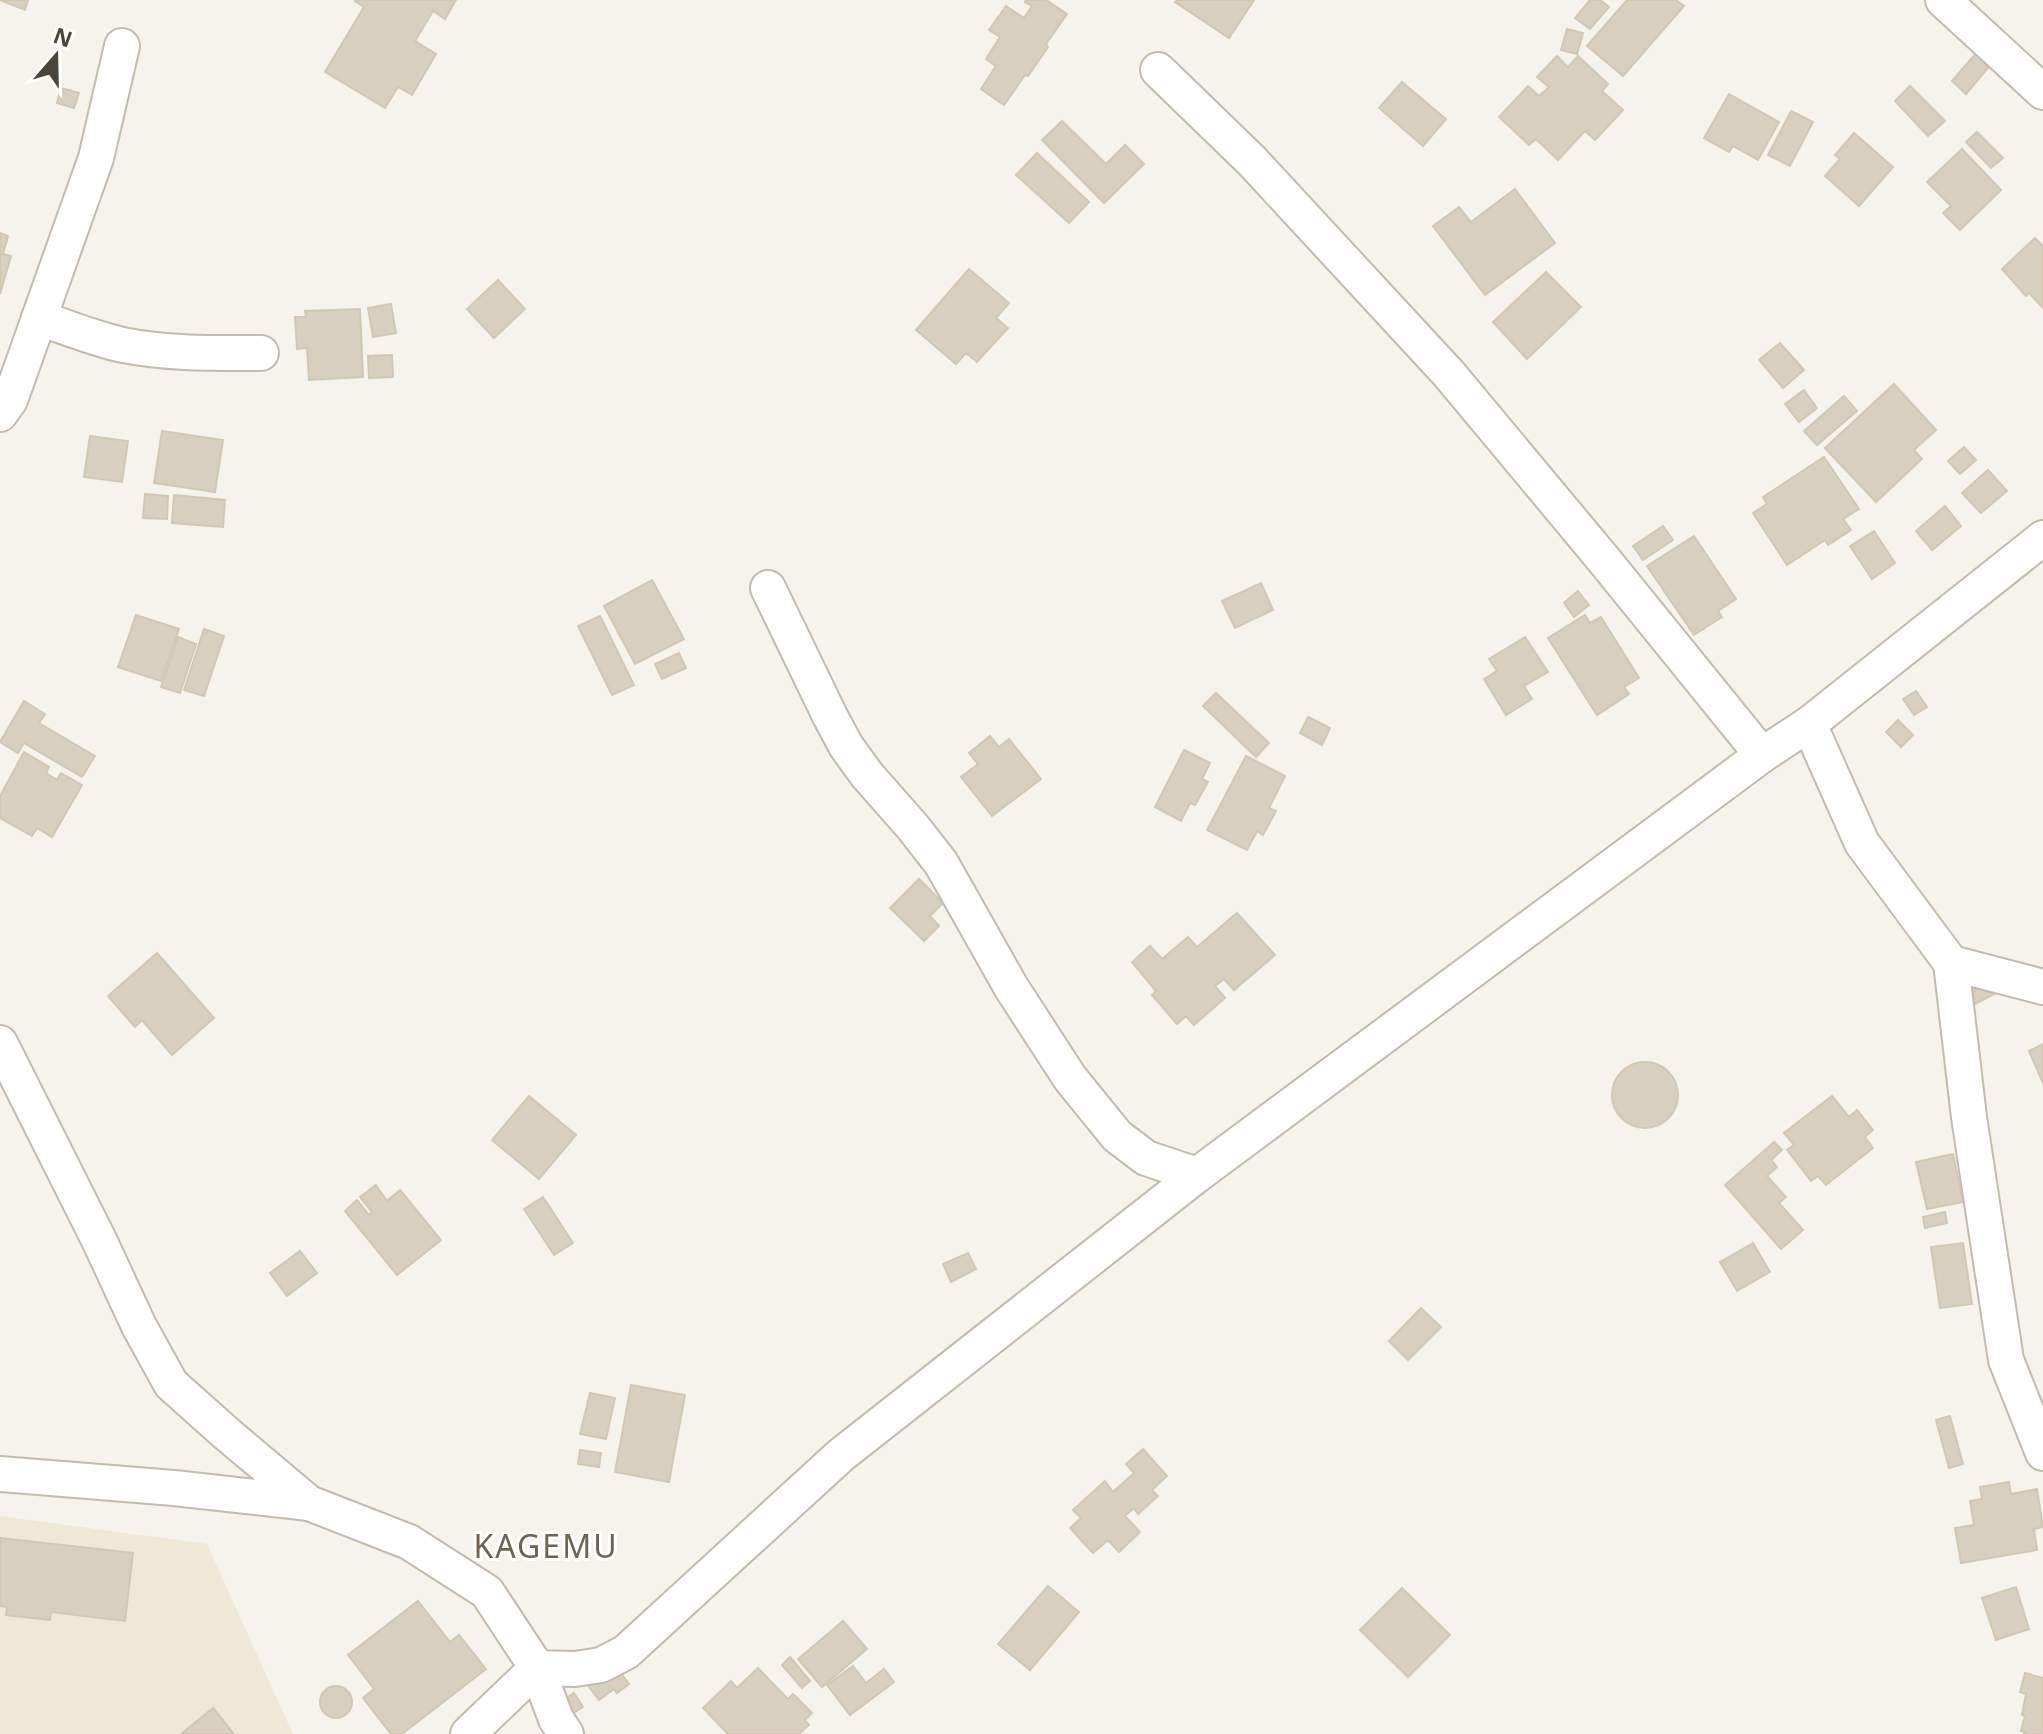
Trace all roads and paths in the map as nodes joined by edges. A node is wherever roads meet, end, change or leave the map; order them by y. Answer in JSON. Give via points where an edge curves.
{"nodes":[{"id":1,"x":1943,"y":0,"type":"edge"},
{"id":2,"x":122,"y":46,"type":"dead end"},
{"id":3,"x":1158,"y":70,"type":"dead end"},
{"id":4,"x":2043,"y":92,"type":"edge"},
{"id":5,"x":39,"y":318,"type":"junction"},
{"id":6,"x":261,"y":353,"type":"dead end"},
{"id":7,"x":0,"y":414,"type":"edge"},
{"id":8,"x":2043,"y":538,"type":"edge"},
{"id":9,"x":768,"y":588,"type":"dead end"},
{"id":10,"x":1809,"y":724,"type":"junction"},
{"id":11,"x":1762,"y":755,"type":"junction"},
{"id":12,"x":1951,"y":963,"type":"junction"},
{"id":13,"x":2043,"y":987,"type":"edge"},
{"id":14,"x":0,"y":1043,"type":"edge"},
{"id":15,"x":1197,"y":1175,"type":"junction"},
{"id":16,"x":2036,"y":1417,"type":"edge"},
{"id":17,"x":2043,"y":1453,"type":"edge"},
{"id":18,"x":0,"y":1474,"type":"edge"},
{"id":19,"x":309,"y":1503,"type":"junction"},
{"id":20,"x":537,"y":1668,"type":"junction"},
{"id":21,"x":468,"y":1734,"type":"edge"},
{"id":22,"x":566,"y":1734,"type":"edge"}],
"edges":[{"from":1,"to":4,"type":"street"},
{"from":2,"to":5,"type":"street","via":[[96,158]]},
{"from":3,"to":11,"type":"street","via":[[1252,161],[1449,374]]},
{"from":5,"to":6,"type":"street","via":[[133,347]]},
{"from":5,"to":7,"type":"street"},
{"from":8,"to":10,"type":"street"},
{"from":9,"to":15,"type":"street","via":[[846,746],[935,855],[1070,1078],[1117,1136],[1146,1158]]},
{"from":10,"to":11,"type":"street"},
{"from":10,"to":12,"type":"street","via":[[1862,843]]},
{"from":11,"to":15,"type":"street"},
{"from":12,"to":13,"type":"street"},
{"from":12,"to":16,"type":"street","via":[[2006,1360]]},
{"from":14,"to":19,"type":"street","via":[[171,1384]]},
{"from":15,"to":20,"type":"street","via":[[841,1455],[626,1652],[601,1665]]},
{"from":16,"to":17,"type":"street"},
{"from":18,"to":19,"type":"street"},
{"from":19,"to":20,"type":"street","via":[[409,1542],[487,1592]]},
{"from":20,"to":21,"type":"street"},
{"from":20,"to":22,"type":"street"}]}
